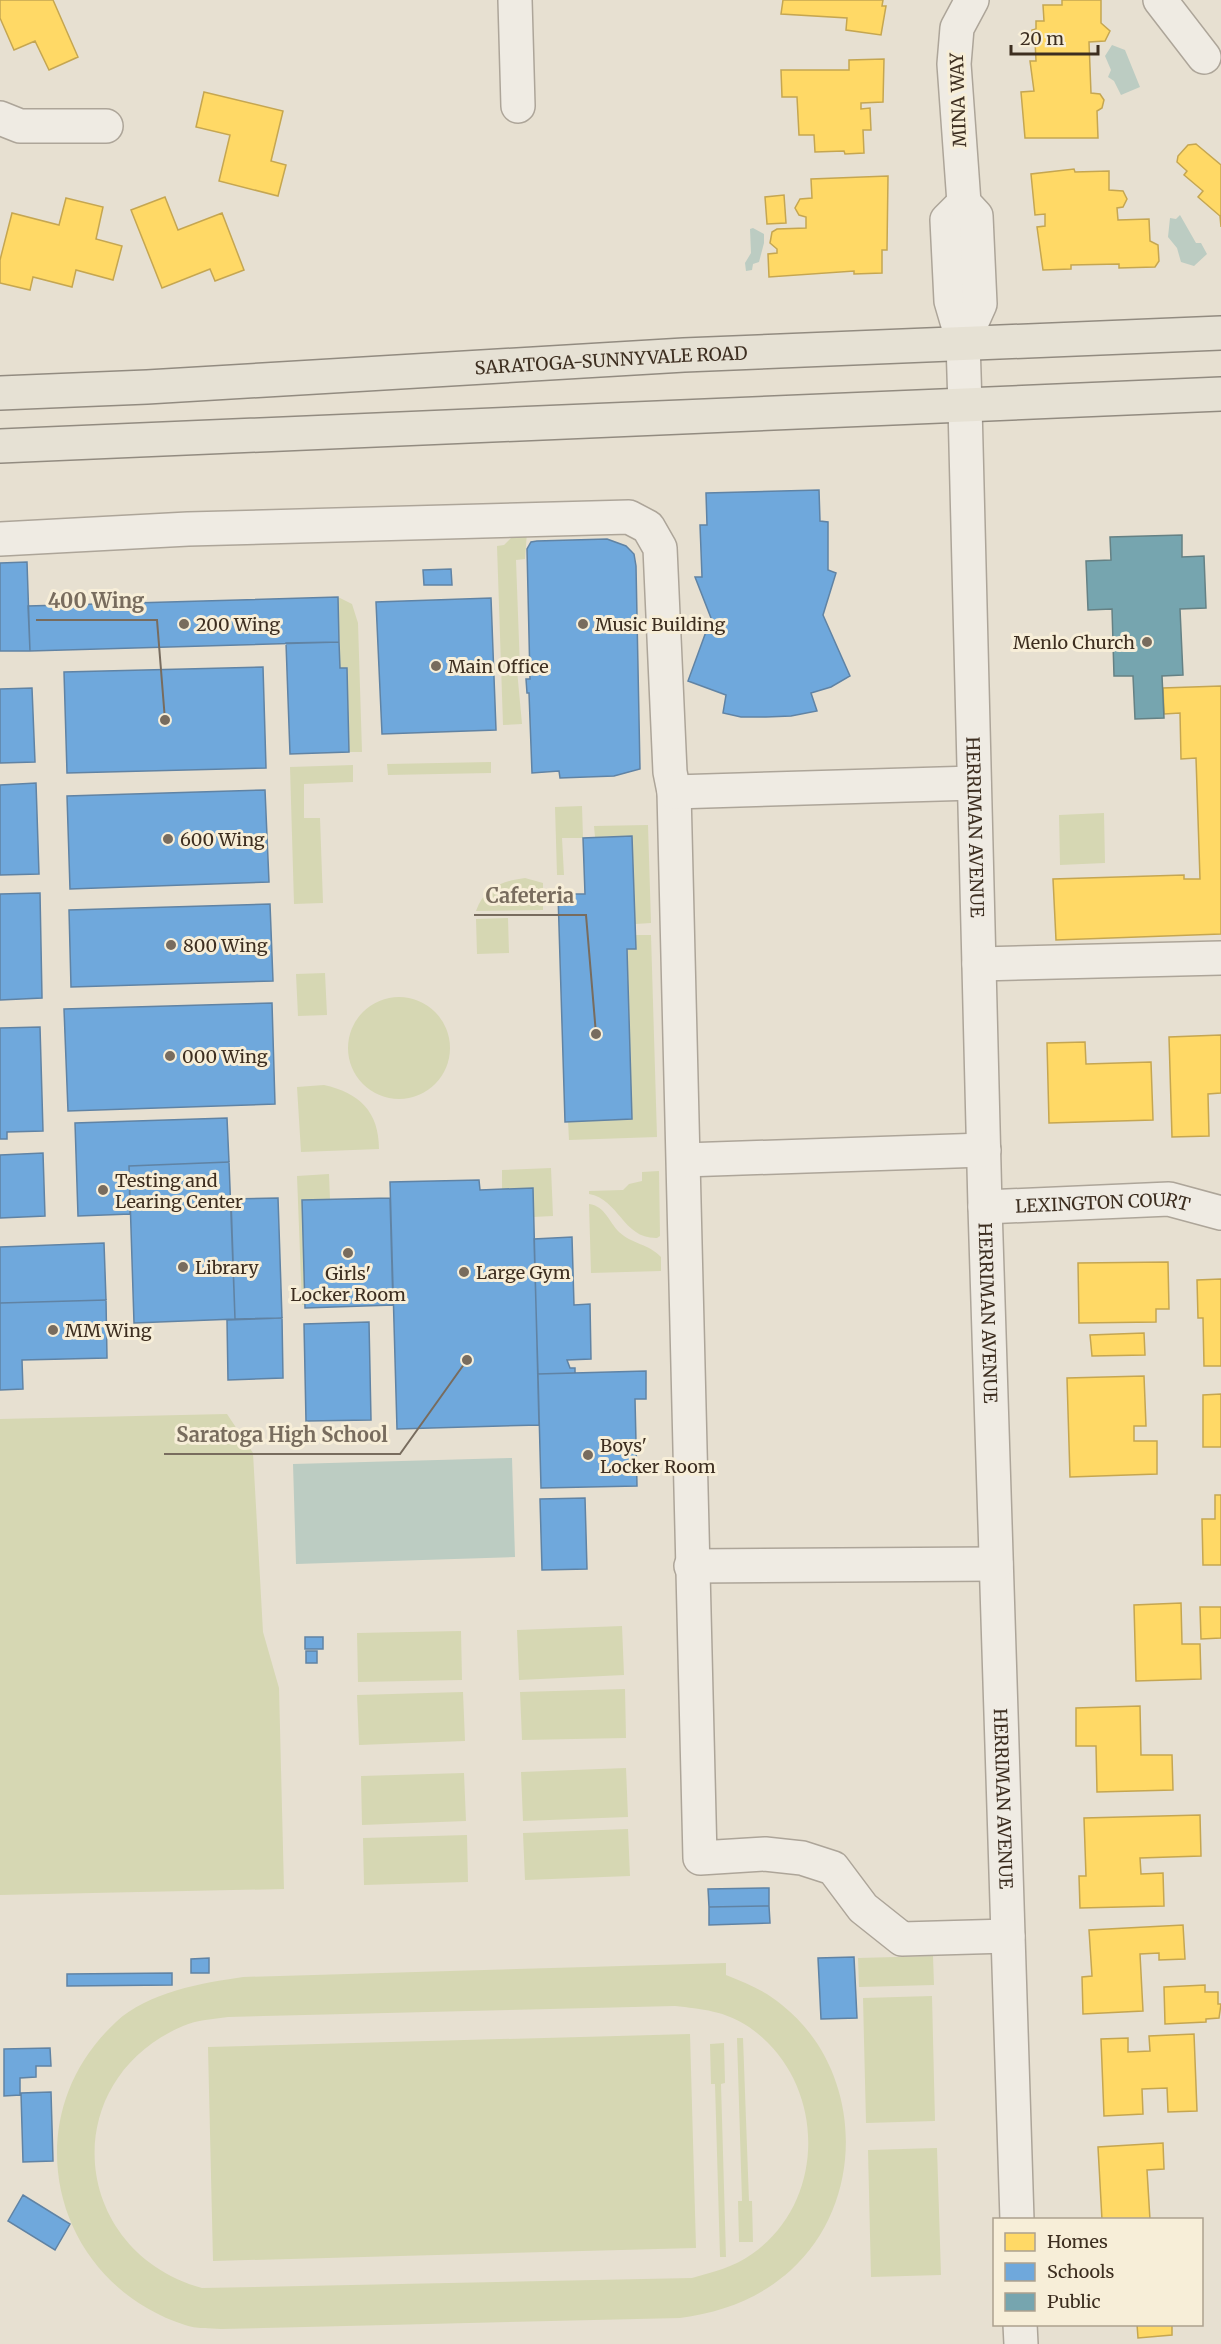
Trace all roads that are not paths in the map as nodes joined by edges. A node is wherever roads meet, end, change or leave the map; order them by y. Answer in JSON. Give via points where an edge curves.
{"nodes":[{"id":1,"x":515,"y":0,"type":"edge"},
{"id":2,"x":972,"y":0,"type":"edge"},
{"id":3,"x":1160,"y":0,"type":"edge"},
{"id":4,"x":1204,"y":57,"type":"dead end"},
{"id":5,"x":518,"y":106,"type":"dead end"},
{"id":6,"x":0,"y":118,"type":"edge"},
{"id":7,"x":106,"y":126,"type":"dead end"},
{"id":8,"x":1221,"y":333,"type":"edge"},
{"id":9,"x":963,"y":342,"type":"junction"},
{"id":10,"x":0,"y":393,"type":"edge"},
{"id":11,"x":1221,"y":394,"type":"edge"},
{"id":12,"x":965,"y":406,"type":"junction"},
{"id":13,"x":0,"y":446,"type":"edge"},
{"id":14,"x":0,"y":539,"type":"edge"},
{"id":15,"x":974,"y":783,"type":"junction"},
{"id":16,"x":674,"y":792,"type":"junction"},
{"id":17,"x":1221,"y":958,"type":"edge"},
{"id":18,"x":978,"y":964,"type":"junction"},
{"id":19,"x":984,"y":1150,"type":"junction"},
{"id":20,"x":684,"y":1160,"type":"junction"},
{"id":21,"x":985,"y":1207,"type":"junction"},
{"id":22,"x":1221,"y":1213,"type":"edge"},
{"id":23,"x":996,"y":1564,"type":"junction"},
{"id":24,"x":691,"y":1566,"type":"junction"},
{"id":25,"x":1008,"y":1936,"type":"junction"},
{"id":26,"x":1017,"y":2218,"type":"edge"},
{"id":27,"x":1020,"y":2326,"type":"edge"},
{"id":28,"x":1021,"y":2344,"type":"edge"}],
"edges":[{"from":1,"to":5,"type":"street"},
{"from":2,"to":9,"type":"street","name":"MINA WAY","via":[[957,28],[954,64],[964,203],[976,216],[980,304]]},
{"from":3,"to":4,"type":"street"},
{"from":6,"to":7,"type":"street","via":[[20,126]]},
{"from":8,"to":9,"type":"main road","name":"SARATOGA-SUNNYVALE ROAD"},
{"from":9,"to":10,"type":"main road","name":"SARATOGA-SUNNYVALE ROAD"},
{"from":9,"to":12,"type":"street","name":"MINA WAY"},
{"from":11,"to":12,"type":"main road"},
{"from":12,"to":13,"type":"main road"},
{"from":12,"to":15,"type":"street","name":"HERRIMAN AVENUE"},
{"from":14,"to":16,"type":"street","via":[[188,529],[629,517],[648,528],[660,548]]},
{"from":15,"to":16,"type":"street"},
{"from":15,"to":18,"type":"street","name":"HERRIMAN AVENUE"},
{"from":16,"to":20,"type":"street"},
{"from":17,"to":18,"type":"street"},
{"from":18,"to":19,"type":"street","name":"HERRIMAN AVENUE"},
{"from":19,"to":20,"type":"street"},
{"from":19,"to":21,"type":"street","name":"HERRIMAN AVENUE"},
{"from":20,"to":24,"type":"street"},
{"from":21,"to":22,"type":"street","name":"LEXINGTON COURT","via":[[1169,1199]]},
{"from":21,"to":23,"type":"street","name":"HERRIMAN AVENUE"},
{"from":23,"to":24,"type":"street"},
{"from":23,"to":25,"type":"street","name":"HERRIMAN AVENUE"},
{"from":24,"to":25,"type":"street","via":[[700,1858],[765,1854],[802,1858],[833,1868],[862,1908],[902,1939]]},
{"from":25,"to":26,"type":"street","name":"HERRIMAN AVENUE"},
{"from":27,"to":28,"type":"street"}]}
